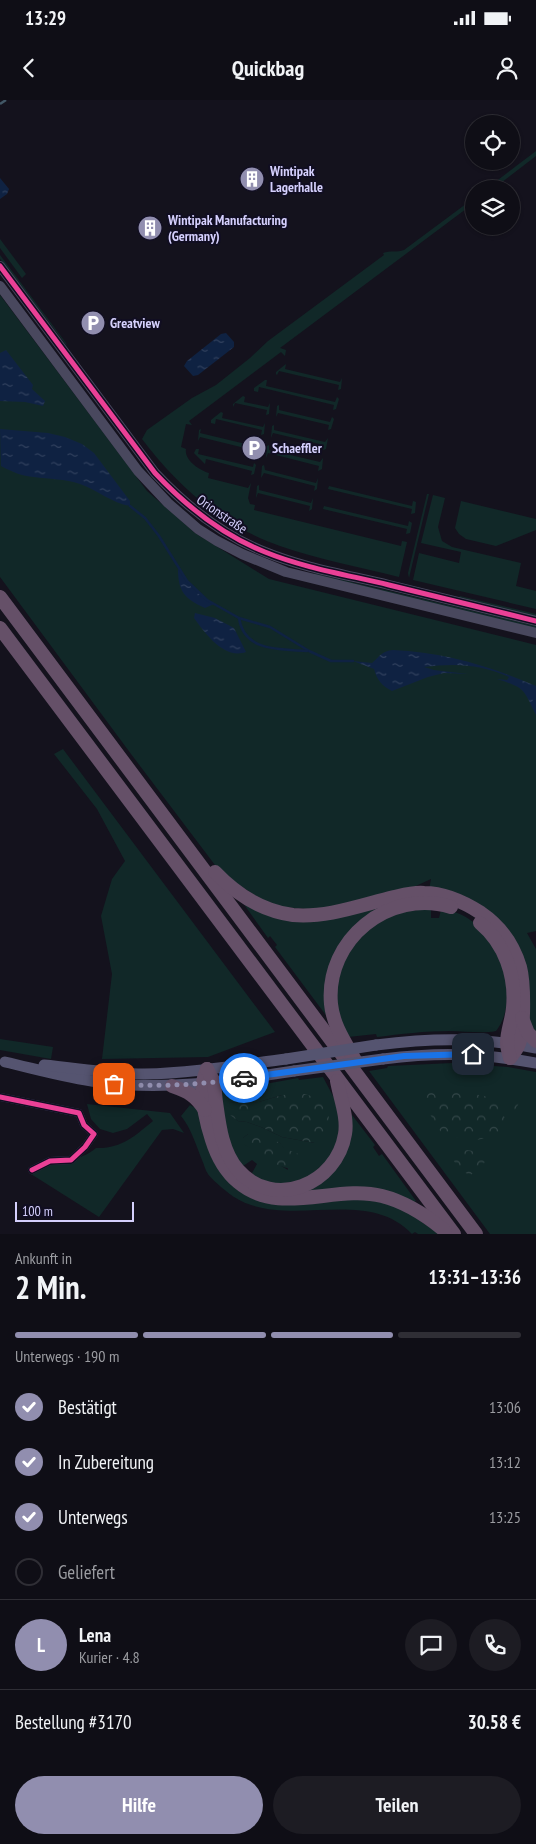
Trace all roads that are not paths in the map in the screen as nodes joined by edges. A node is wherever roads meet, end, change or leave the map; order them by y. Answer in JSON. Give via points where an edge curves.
{"nodes":[{"id":1,"x":0,"y":266,"type":"edge"},
{"id":2,"x":0,"y":286,"type":"edge"},
{"id":3,"x":0,"y":597,"type":"edge"},
{"id":4,"x":536,"y":621,"type":"edge"},
{"id":5,"x":0,"y":628,"type":"edge"},
{"id":6,"x":536,"y":633,"type":"edge"},
{"id":7,"x":172,"y":826,"type":"junction"},
{"id":8,"x":522,"y":1018,"type":"junction"},
{"id":9,"x":536,"y":1041,"type":"edge"},
{"id":10,"x":513,"y":1044,"type":"junction"},
{"id":11,"x":536,"y":1048,"type":"edge"},
{"id":12,"x":510,"y":1058,"type":"junction"},
{"id":13,"x":3,"y":1061,"type":"edge"},
{"id":14,"x":536,"y":1063,"type":"edge"},
{"id":15,"x":207,"y":1069,"type":"junction"},
{"id":16,"x":335,"y":1075,"type":"junction"},
{"id":17,"x":208,"y":1083,"type":"junction"},
{"id":18,"x":172,"y":1086,"type":"junction"},
{"id":19,"x":0,"y":1097,"type":"edge"},
{"id":20,"x":377,"y":1101,"type":"junction"},
{"id":21,"x":205,"y":1110,"type":"junction"},
{"id":22,"x":32,"y":1170,"type":"dead end"},
{"id":23,"x":448,"y":1234,"type":"edge"},
{"id":24,"x":454,"y":1234,"type":"edge"},
{"id":25,"x":476,"y":1234,"type":"edge"}],
"edges":[{"from":1,"to":4,"type":"street","name":"Orionstraße","via":[[155,473],[180,498],[221,529],[250,546],[291,561]]},
{"from":2,"to":6,"type":"street","name":"Orionstraße","via":[[138,471],[198,529],[250,558],[286,572]]},
{"from":3,"to":7,"type":"highway"},
{"from":5,"to":16,"type":"highway"},
{"from":7,"to":8,"type":"highway","via":[[226,884],[245,898],[274,911],[316,916],[423,892],[472,907],[499,928],[517,956],[523,977]]},
{"from":7,"to":20,"type":"highway"},
{"from":8,"to":9,"type":"highway","via":[[528,1033]]},
{"from":8,"to":10,"type":"highway"},
{"from":10,"to":11,"type":"main road"},
{"from":10,"to":12,"type":"highway"},
{"from":10,"to":15,"type":"main road","bridge":true,"via":[[456,1039],[417,1040]]},
{"from":10,"to":20,"type":"highway","via":[[513,981],[500,946],[485,927],[462,912],[440,904],[408,904],[380,914],[358,930],[341,954],[331,997],[337,1026]]},
{"from":12,"to":14,"type":"main road"},
{"from":12,"to":17,"type":"main road","bridge":true,"via":[[448,1054],[383,1059]]},
{"from":13,"to":15,"type":"main road","via":[[135,1074]]},
{"from":13,"to":18,"type":"main road","via":[[100,1082]]},
{"from":15,"to":17,"type":"highway"},
{"from":16,"to":17,"type":"highway","via":[[345,1126],[341,1149],[331,1167],[316,1180],[296,1188],[264,1186],[238,1170],[222,1138]]},
{"from":16,"to":24,"type":"highway"},
{"from":17,"to":18,"type":"main road"},
{"from":17,"to":21,"type":"highway"},
{"from":18,"to":21,"type":"highway","via":[[192,1094]]},
{"from":19,"to":22,"type":"street","via":[[78,1113],[94,1134],[71,1160],[50,1161]]},
{"from":20,"to":25,"type":"highway"},
{"from":21,"to":23,"type":"highway","via":[[217,1156],[229,1174],[251,1191],[283,1199],[348,1193],[382,1196],[420,1212]]}]}
